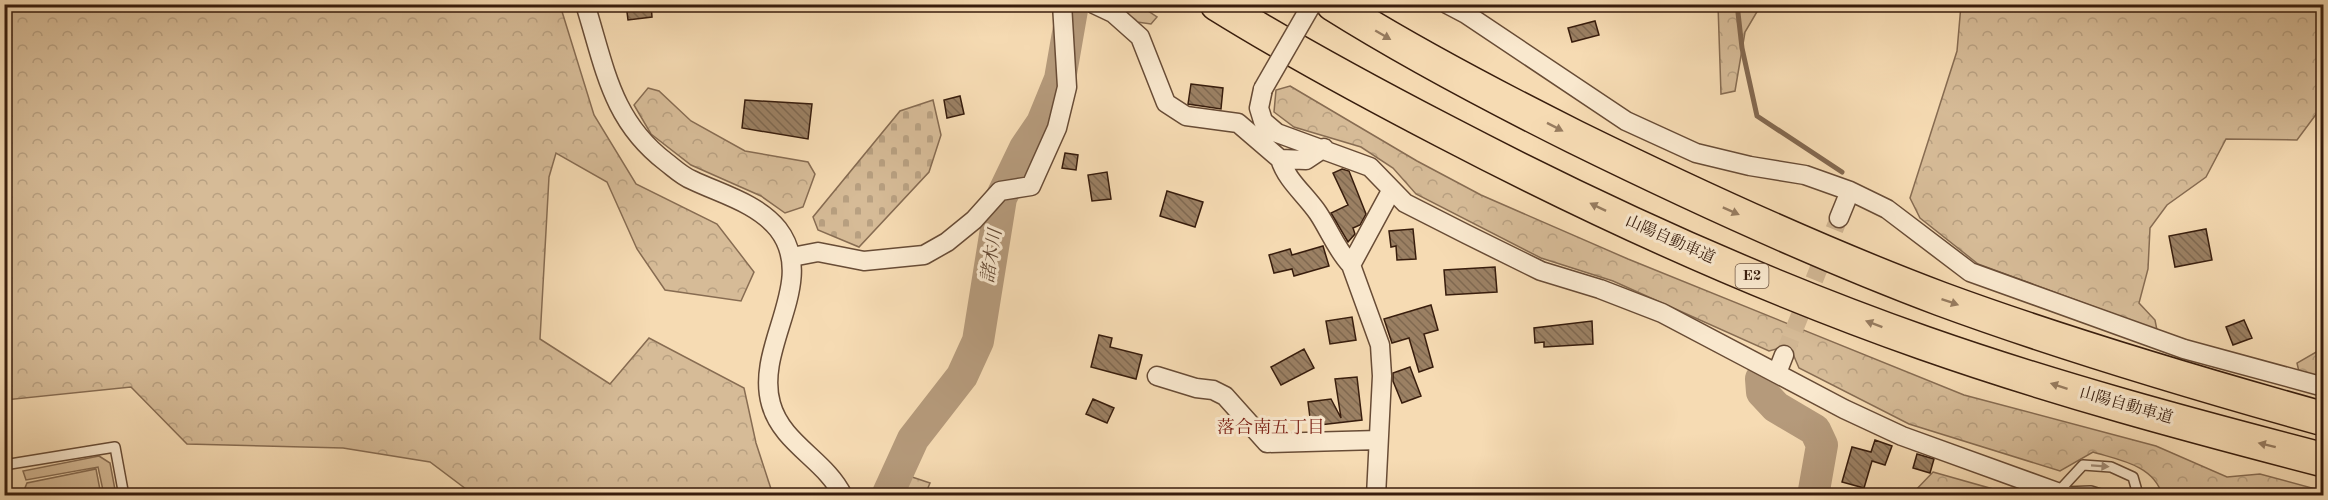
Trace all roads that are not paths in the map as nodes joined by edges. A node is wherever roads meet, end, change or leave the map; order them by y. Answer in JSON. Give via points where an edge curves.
{"nodes":[{"id":1,"x":585,"y":4,"type":"edge"},
{"id":2,"x":1062,"y":4,"type":"edge"},
{"id":3,"x":1094,"y":4,"type":"edge"},
{"id":4,"x":1217,"y":4,"type":"edge"},
{"id":5,"x":1312,"y":4,"type":"edge"},
{"id":6,"x":1333,"y":4,"type":"edge"},
{"id":7,"x":1447,"y":4,"type":"edge"},
{"id":8,"x":1324,"y":148,"type":"junction"},
{"id":9,"x":1280,"y":159,"type":"junction"},
{"id":10,"x":1391,"y":191,"type":"junction"},
{"id":11,"x":1850,"y":191,"type":"junction"},
{"id":12,"x":1839,"y":218,"type":"tunnel mouth"},
{"id":13,"x":792,"y":257,"type":"junction"},
{"id":14,"x":1351,"y":265,"type":"junction"},
{"id":15,"x":1784,"y":355,"type":"tunnel mouth"},
{"id":16,"x":1777,"y":373,"type":"junction"},
{"id":17,"x":1157,"y":376,"type":"dead end"},
{"id":18,"x":2324,"y":387,"type":"edge"},
{"id":19,"x":2324,"y":418,"type":"edge"},
{"id":20,"x":1378,"y":440,"type":"junction"},
{"id":21,"x":2324,"y":460,"type":"edge"},
{"id":22,"x":4,"y":465,"type":"edge"},
{"id":23,"x":2060,"y":494,"type":"edge"},
{"id":24,"x":124,"y":495,"type":"edge"},
{"id":25,"x":843,"y":495,"type":"edge"},
{"id":26,"x":1376,"y":495,"type":"edge"},
{"id":27,"x":2107,"y":495,"type":"edge"},
{"id":28,"x":2135,"y":495,"type":"edge"}],
"edges":[{"from":1,"to":13,"type":"street","via":[[619,110],[645,146],[688,178],[753,207],[777,229]]},
{"from":2,"to":13,"type":"street","via":[[1067,87],[1057,128],[1031,186],[1000,192],[974,220],[924,255],[864,261],[818,252]]},
{"from":3,"to":9,"type":"street","via":[[1113,13],[1140,37],[1166,103],[1186,116],[1238,123]]},
{"from":21,"to":4,"type":"highway","name":"山陽自動車道","number":"E2","one_way":true,"via":[[2063,388],[1924,343],[1784,290],[1503,162],[1361,88]]},
{"from":5,"to":8,"type":"street","bridge":true,"via":[[1263,89],[1259,108],[1263,121],[1277,133]]},
{"from":6,"to":19,"type":"highway","one_way":true,"via":[[1382,35],[1517,107],[1672,185],[1805,244],[1941,299],[2085,348]]},
{"from":7,"to":11,"type":"street","via":[[1626,121],[1696,153],[1805,175]]},
{"from":8,"to":9,"type":"street","via":[[1306,160]]},
{"from":8,"to":10,"type":"street","via":[[1370,167]]},
{"from":9,"to":14,"type":"street","via":[[1285,173],[1318,213],[1337,250]]},
{"from":10,"to":14,"type":"street"},
{"from":10,"to":16,"type":"street","via":[[1405,202],[1541,271],[1662,313]]},
{"from":11,"to":12,"type":"street"},
{"from":11,"to":18,"type":"street","via":[[1887,209],[1970,272],[2184,349]]},
{"from":13,"to":25,"type":"street","via":[[789,291],[769,368],[771,403],[783,430]]},
{"from":14,"to":20,"type":"street","via":[[1380,345]]},
{"from":15,"to":16,"type":"street"},
{"from":16,"to":23,"type":"street","via":[[1902,436]]},
{"from":17,"to":20,"type":"street","via":[[1225,396],[1268,443]]},
{"from":20,"to":26,"type":"street"},
{"from":22,"to":24,"type":"lane","via":[[115,447]]},
{"from":23,"to":27,"type":"lane","via":[[2091,491]]},
{"from":23,"to":28,"type":"lane","one_way":true,"via":[[2084,465],[2111,467],[2133,477]]}]}
